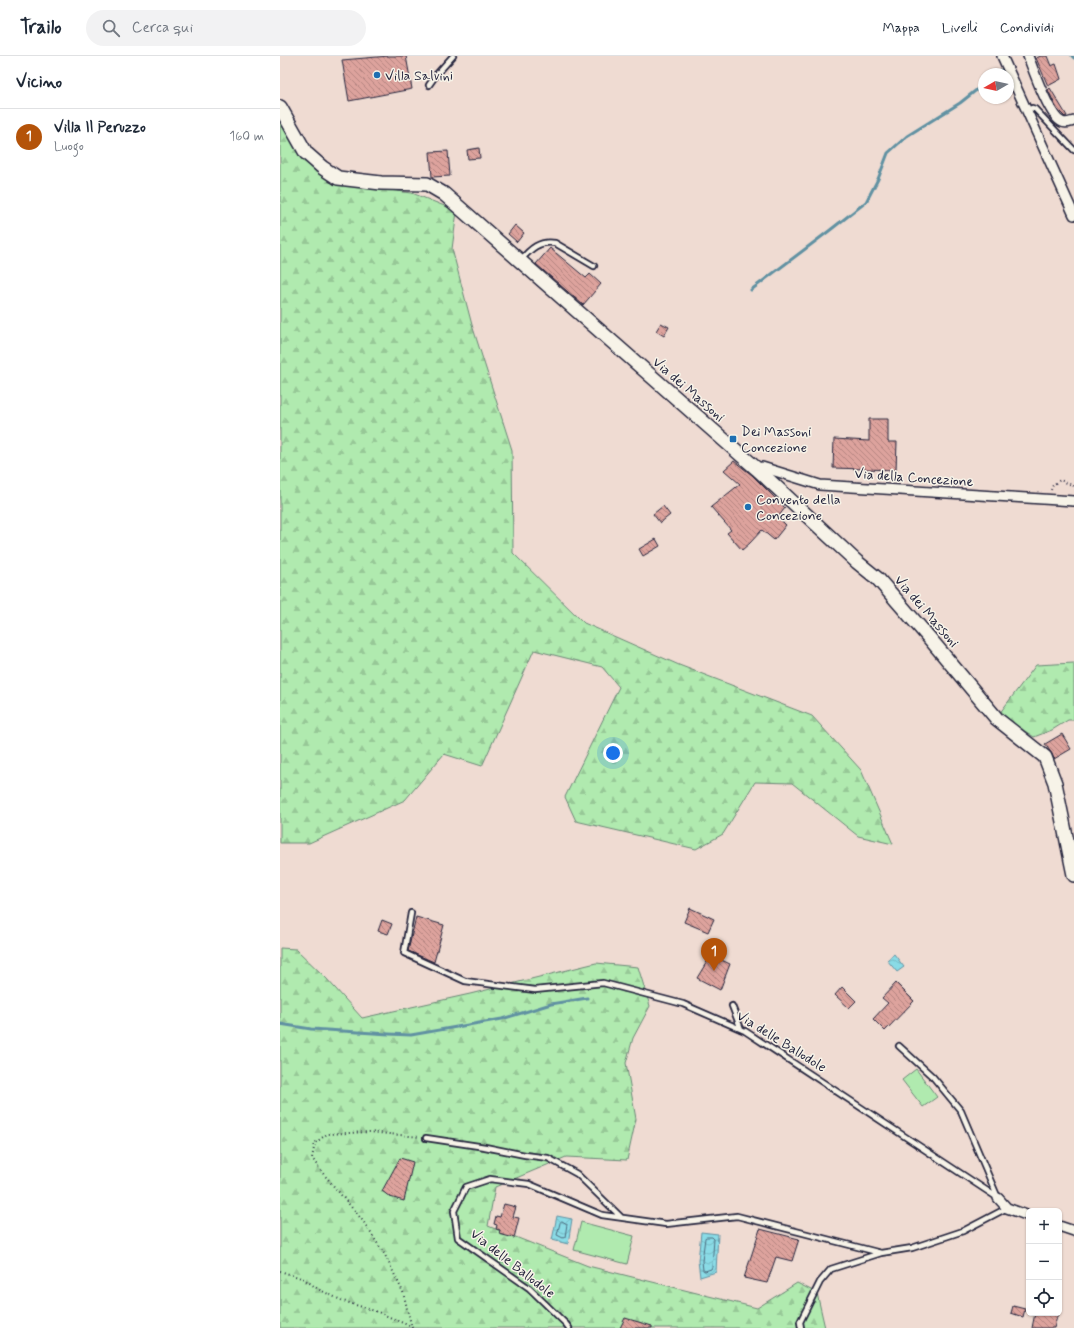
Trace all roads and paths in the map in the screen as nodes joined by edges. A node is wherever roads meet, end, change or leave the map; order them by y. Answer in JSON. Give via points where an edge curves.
{"nodes":[{"id":1,"x":453,"y":56,"type":"edge"},
{"id":2,"x":1002,"y":56,"type":"edge"},
{"id":3,"x":1028,"y":56,"type":"edge"},
{"id":4,"x":429,"y":85,"type":"dead end"},
{"id":5,"x":280,"y":107,"type":"edge"},
{"id":6,"x":1027,"y":110,"type":"junction"},
{"id":7,"x":1074,"y":121,"type":"edge"},
{"id":8,"x":1074,"y":150,"type":"edge"},
{"id":9,"x":1074,"y":215,"type":"edge"},
{"id":10,"x":520,"y":262,"type":"junction"},
{"id":11,"x":594,"y":266,"type":"dead end"},
{"id":12,"x":757,"y":469,"type":"junction"},
{"id":13,"x":1074,"y":486,"type":"edge"},
{"id":14,"x":1049,"y":499,"type":"junction"},
{"id":15,"x":1074,"y":501,"type":"edge"},
{"id":16,"x":1074,"y":875,"type":"edge"},
{"id":17,"x":410,"y":913,"type":"dead end"},
{"id":18,"x":732,"y":1006,"type":"dead end"},
{"id":19,"x":741,"y":1029,"type":"junction"},
{"id":20,"x":899,"y":1046,"type":"dead end"},
{"id":21,"x":426,"y":1138,"type":"joint"},
{"id":22,"x":998,"y":1198,"type":"junction"},
{"id":23,"x":1007,"y":1208,"type":"junction"},
{"id":24,"x":1026,"y":1215,"type":"edge"},
{"id":25,"x":622,"y":1218,"type":"junction"},
{"id":26,"x":1062,"y":1227,"type":"edge"},
{"id":27,"x":1074,"y":1231,"type":"edge"},
{"id":28,"x":881,"y":1253,"type":"junction"},
{"id":29,"x":280,"y":1271,"type":"edge"},
{"id":30,"x":412,"y":1328,"type":"edge"},
{"id":31,"x":569,"y":1328,"type":"edge"},
{"id":32,"x":801,"y":1328,"type":"edge"}],
"edges":[{"from":1,"to":4,"type":"lane"},
{"from":2,"to":6,"type":"street"},
{"from":3,"to":7,"type":"street","via":[[1056,118],[1060,122]]},
{"from":5,"to":10,"type":"street","name":"Via dei Massoni","via":[[306,153],[338,178],[382,183],[427,184],[444,194]]},
{"from":6,"to":8,"type":"lane","via":[[1035,109]]},
{"from":6,"to":9,"type":"street"},
{"from":10,"to":11,"type":"lane","via":[[532,247],[548,242],[555,243]]},
{"from":10,"to":12,"type":"street","name":"Via dei Massoni"},
{"from":12,"to":14,"type":"street","name":"Via della Concezione","via":[[762,467],[820,485]]},
{"from":12,"to":16,"type":"street","name":"Via dei Massoni","via":[[878,579],[997,719],[1045,757],[1055,783],[1067,830]]},
{"from":13,"to":14,"type":"path","via":[[1060,480],[1053,485]]},
{"from":14,"to":15,"type":"street","name":"Via della Concezione"},
{"from":17,"to":19,"type":"lane","name":"Via delle Ballodole","via":[[404,953],[465,981],[535,990],[604,984],[683,1004]]},
{"from":18,"to":19,"type":"lane"},
{"from":19,"to":22,"type":"lane","name":"Via delle Ballodole"},
{"from":20,"to":22,"type":"lane","name":"Via delle Ballodole","via":[[933,1077],[961,1111]]},
{"from":21,"to":25,"type":"lane","via":[[548,1158],[577,1174]]},
{"from":21,"to":30,"type":"path","via":[[369,1132],[327,1134],[315,1143],[312,1158],[363,1221],[385,1255],[403,1292]]},
{"from":22,"to":23,"type":"street","name":"Via delle Ballodole"},
{"from":23,"to":24,"type":"street","name":"Via delle Ballodole"},
{"from":23,"to":28,"type":"lane","name":"Via delle Ballodole","via":[[962,1231],[912,1248]]},
{"from":25,"to":28,"type":"lane","name":"Via delle Ballodole","via":[[666,1224],[737,1216]]},
{"from":25,"to":31,"type":"lane","name":"Via delle Ballodole","via":[[602,1215],[529,1184],[490,1179],[466,1187],[454,1211],[458,1238],[529,1288]]},
{"from":26,"to":27,"type":"street"},
{"from":28,"to":32,"type":"lane","name":"Via delle Ballodole","via":[[831,1269],[820,1282],[800,1322]]},
{"from":29,"to":30,"type":"path","via":[[304,1279],[344,1302],[378,1312]]}]}
